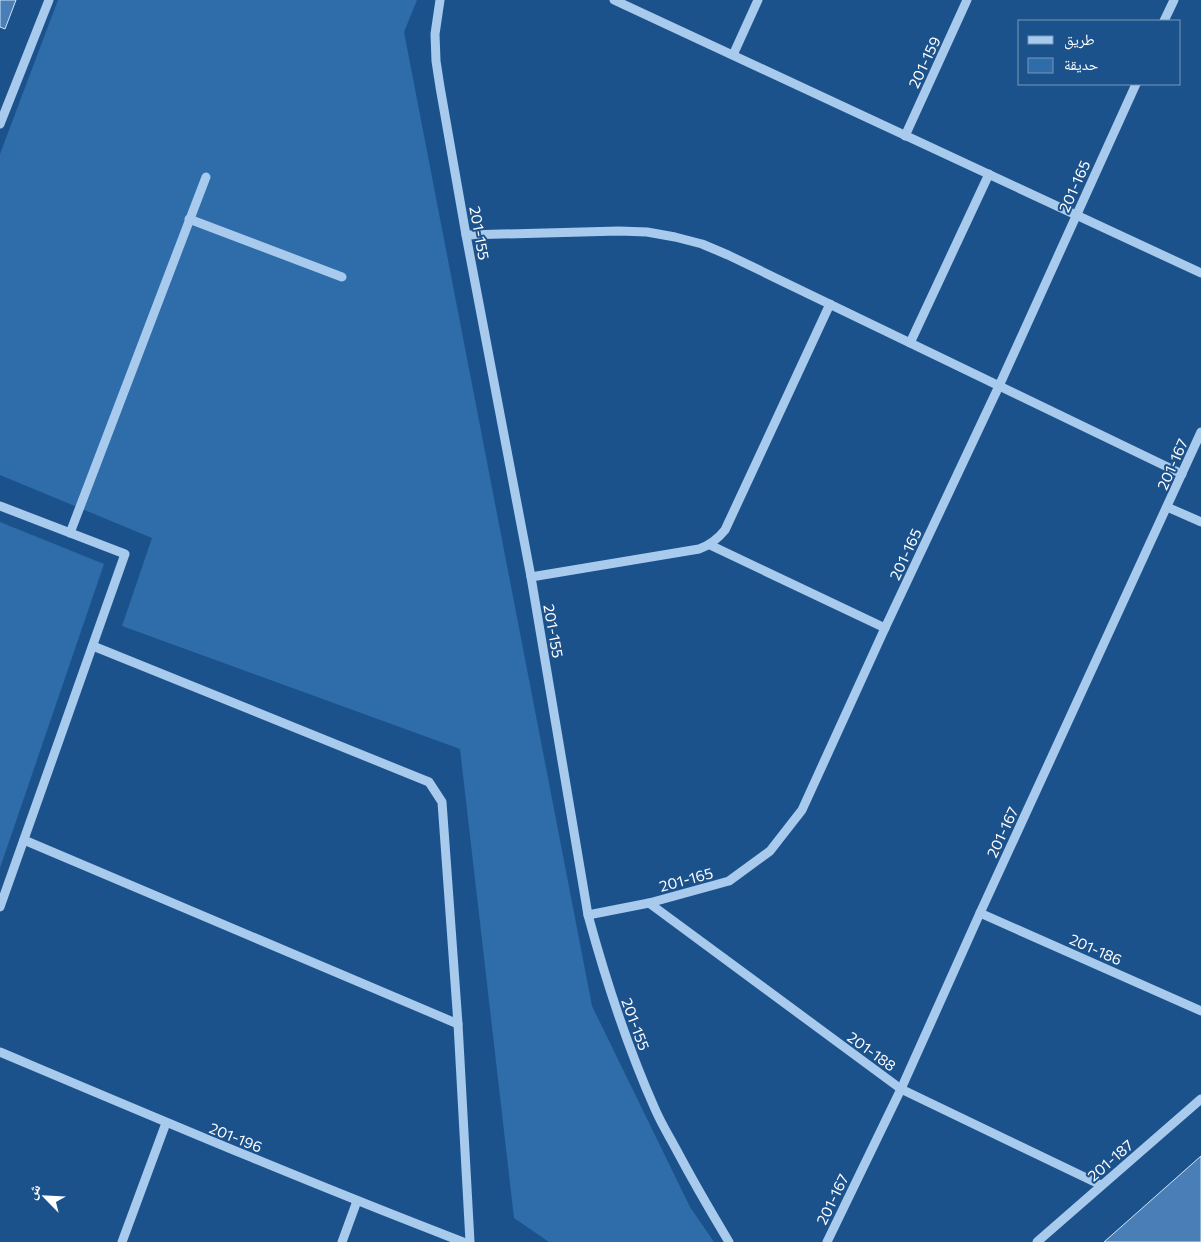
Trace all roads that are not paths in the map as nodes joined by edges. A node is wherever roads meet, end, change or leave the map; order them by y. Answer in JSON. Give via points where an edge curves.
{"nodes":[{"id":1,"x":48,"y":0,"type":"edge"},
{"id":2,"x":440,"y":0,"type":"edge"},
{"id":3,"x":614,"y":0,"type":"edge"},
{"id":4,"x":758,"y":0,"type":"edge"},
{"id":5,"x":967,"y":0,"type":"edge"},
{"id":6,"x":1174,"y":0,"type":"edge"},
{"id":7,"x":1164,"y":20,"type":"edge"},
{"id":8,"x":732,"y":55,"type":"junction"},
{"id":9,"x":1136,"y":85,"type":"edge"},
{"id":10,"x":0,"y":124,"type":"edge"},
{"id":11,"x":906,"y":136,"type":"junction"},
{"id":12,"x":989,"y":174,"type":"junction"},
{"id":13,"x":206,"y":177,"type":"dead end"},
{"id":14,"x":1076,"y":215,"type":"junction"},
{"id":15,"x":189,"y":220,"type":"junction"},
{"id":16,"x":466,"y":235,"type":"junction"},
{"id":17,"x":1201,"y":273,"type":"edge"},
{"id":18,"x":342,"y":277,"type":"dead end"},
{"id":19,"x":830,"y":304,"type":"junction"},
{"id":20,"x":910,"y":343,"type":"junction"},
{"id":21,"x":999,"y":386,"type":"junction"},
{"id":22,"x":1201,"y":432,"type":"edge"},
{"id":23,"x":1182,"y":474,"type":"junction"},
{"id":24,"x":0,"y":506,"type":"edge"},
{"id":25,"x":1167,"y":507,"type":"junction"},
{"id":26,"x":1201,"y":522,"type":"edge"},
{"id":27,"x":70,"y":533,"type":"junction"},
{"id":28,"x":710,"y":545,"type":"junction"},
{"id":29,"x":531,"y":577,"type":"junction"},
{"id":30,"x":885,"y":628,"type":"junction"},
{"id":31,"x":93,"y":646,"type":"junction"},
{"id":32,"x":24,"y":840,"type":"junction"},
{"id":33,"x":649,"y":903,"type":"junction"},
{"id":34,"x":0,"y":907,"type":"edge"},
{"id":35,"x":980,"y":913,"type":"junction"},
{"id":36,"x":588,"y":915,"type":"junction"},
{"id":37,"x":1201,"y":1011,"type":"edge"},
{"id":38,"x":458,"y":1024,"type":"junction"},
{"id":39,"x":0,"y":1052,"type":"edge"},
{"id":40,"x":901,"y":1089,"type":"junction"},
{"id":41,"x":1201,"y":1099,"type":"edge"},
{"id":42,"x":166,"y":1123,"type":"junction"},
{"id":43,"x":1101,"y":1186,"type":"junction"},
{"id":44,"x":357,"y":1201,"type":"junction"},
{"id":45,"x":122,"y":1242,"type":"edge"},
{"id":46,"x":342,"y":1242,"type":"edge"},
{"id":47,"x":463,"y":1242,"type":"edge"},
{"id":48,"x":470,"y":1242,"type":"edge"},
{"id":49,"x":729,"y":1242,"type":"edge"},
{"id":50,"x":827,"y":1242,"type":"edge"},
{"id":51,"x":1037,"y":1242,"type":"edge"}],
"edges":[{"from":1,"to":10,"type":"street"},
{"from":2,"to":16,"type":"street","name":"201-155","via":[[435,34],[436,61]]},
{"from":3,"to":8,"type":"street"},
{"from":4,"to":8,"type":"street"},
{"from":5,"to":11,"type":"street","name":"201-159"},
{"from":6,"to":7,"type":"street"},
{"from":8,"to":11,"type":"street"},
{"from":9,"to":14,"type":"street","name":"201-165"},
{"from":11,"to":12,"type":"street"},
{"from":12,"to":14,"type":"street"},
{"from":12,"to":20,"type":"street"},
{"from":13,"to":15,"type":"street"},
{"from":14,"to":17,"type":"street"},
{"from":14,"to":21,"type":"street","name":"201-165"},
{"from":15,"to":18,"type":"street"},
{"from":15,"to":27,"type":"street"},
{"from":16,"to":19,"type":"street","via":[[619,231],[675,236],[728,255]]},
{"from":16,"to":29,"type":"street","name":"201-155"},
{"from":19,"to":20,"type":"street"},
{"from":19,"to":28,"type":"street","via":[[725,530]]},
{"from":20,"to":21,"type":"street"},
{"from":21,"to":23,"type":"street"},
{"from":21,"to":30,"type":"street","name":"201-165"},
{"from":22,"to":23,"type":"street","name":"201-167"},
{"from":23,"to":25,"type":"street","name":"201-167"},
{"from":24,"to":27,"type":"street"},
{"from":25,"to":26,"type":"street"},
{"from":25,"to":35,"type":"street","name":"201-167"},
{"from":27,"to":31,"type":"street","via":[[125,554]]},
{"from":28,"to":29,"type":"street"},
{"from":28,"to":30,"type":"street"},
{"from":29,"to":36,"type":"street","name":"201-155"},
{"from":30,"to":33,"type":"street","name":"201-165","via":[[802,810],[770,851],[729,881]]},
{"from":31,"to":32,"type":"street"},
{"from":31,"to":38,"type":"street","via":[[429,782],[442,802]]},
{"from":32,"to":34,"type":"street"},
{"from":32,"to":38,"type":"street"},
{"from":33,"to":36,"type":"street","name":"201-165"},
{"from":33,"to":40,"type":"street","name":"201-188"},
{"from":35,"to":37,"type":"street","name":"201-186"},
{"from":35,"to":40,"type":"street","name":"201-167"},
{"from":36,"to":49,"type":"street","name":"201-155","via":[[618,1017],[652,1103]]},
{"from":38,"to":48,"type":"street"},
{"from":39,"to":42,"type":"street","name":"201-196"},
{"from":40,"to":43,"type":"street","name":"201-188"},
{"from":40,"to":50,"type":"street","name":"201-167"},
{"from":41,"to":43,"type":"street","name":"201-187"},
{"from":42,"to":44,"type":"street","name":"201-196"},
{"from":42,"to":45,"type":"street"},
{"from":43,"to":51,"type":"street","name":"201-187"},
{"from":44,"to":46,"type":"street"},
{"from":44,"to":47,"type":"street","name":"201-196"}]}
